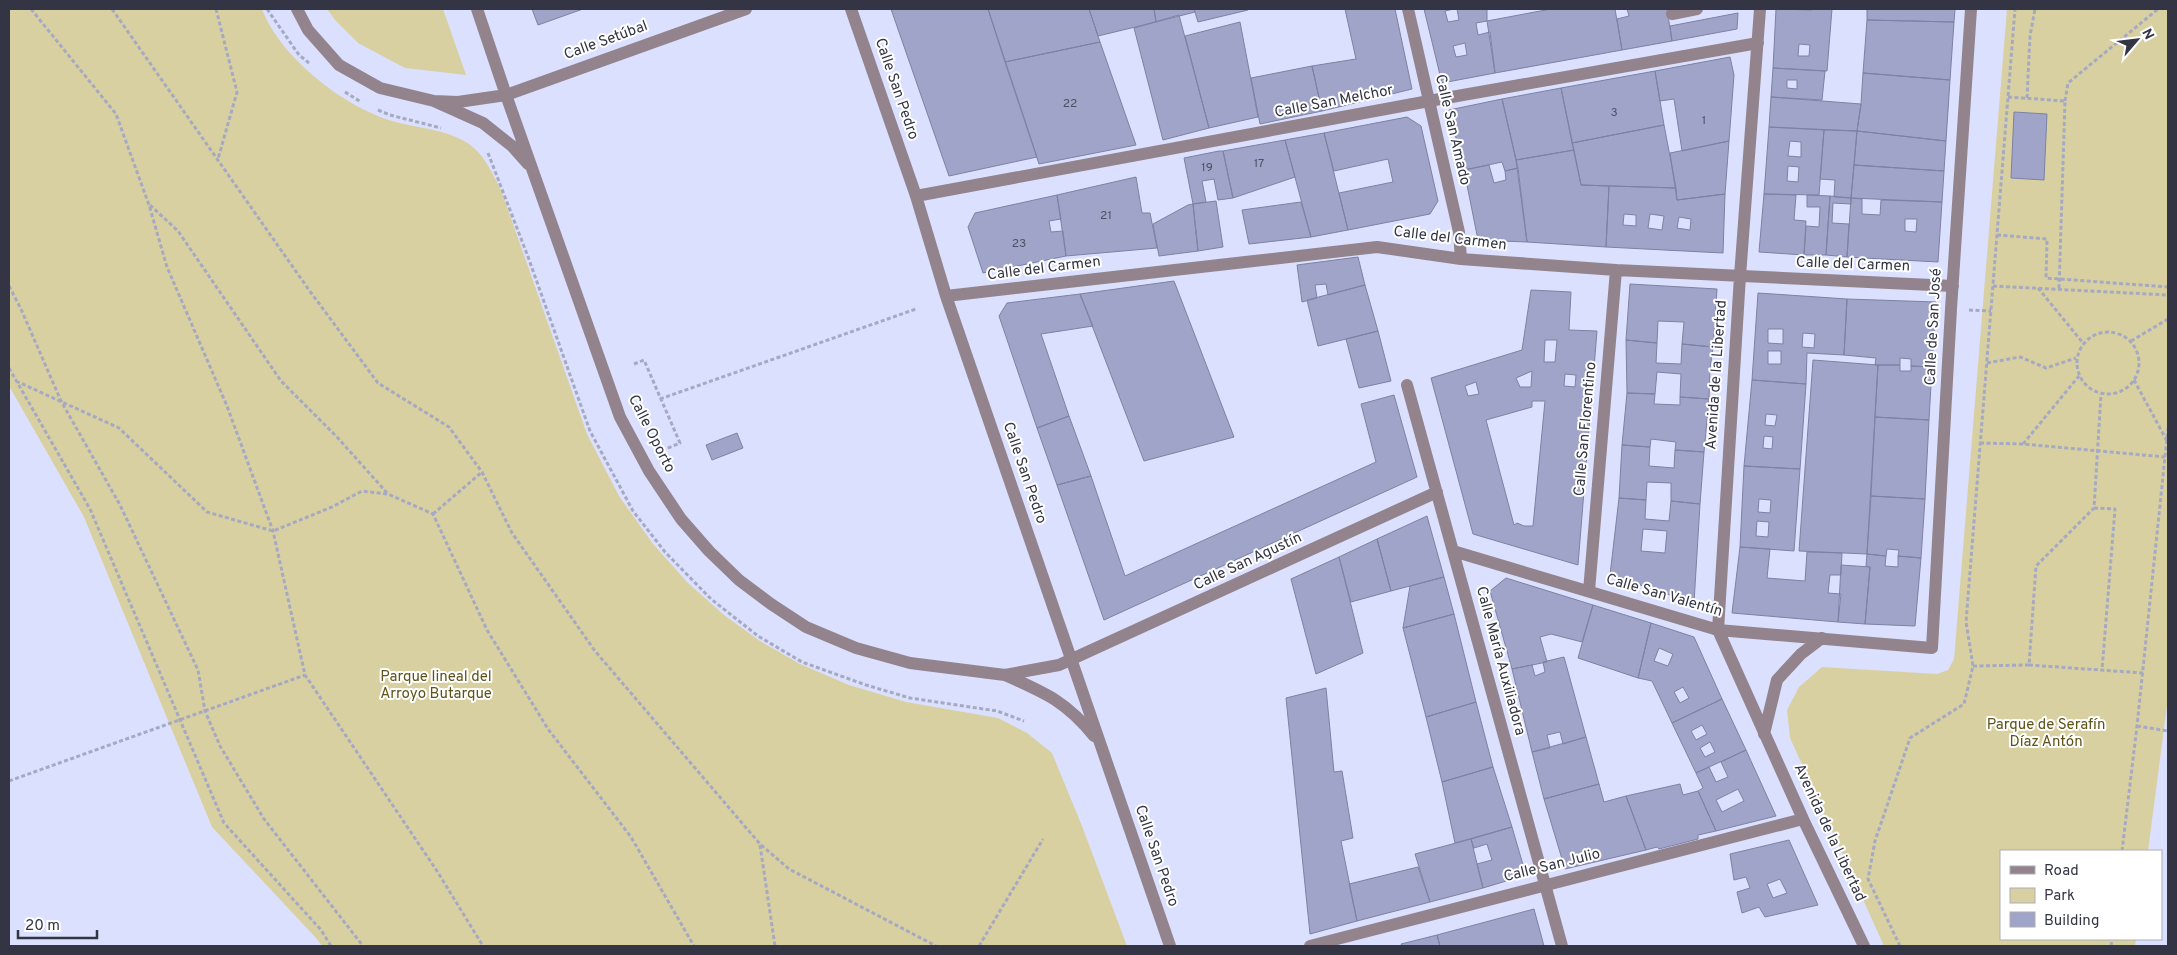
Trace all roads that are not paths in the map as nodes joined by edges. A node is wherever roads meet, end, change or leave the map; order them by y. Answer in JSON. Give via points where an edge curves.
{"nodes":[{"id":1,"x":297,"y":9,"type":"edge"},
{"id":2,"x":477,"y":9,"type":"edge"},
{"id":3,"x":746,"y":9,"type":"edge"},
{"id":4,"x":852,"y":9,"type":"edge"},
{"id":5,"x":1408,"y":9,"type":"edge"},
{"id":6,"x":1697,"y":9,"type":"edge"},
{"id":7,"x":1760,"y":9,"type":"edge"},
{"id":8,"x":1971,"y":9,"type":"edge"},
{"id":9,"x":1672,"y":14,"type":"dead end"},
{"id":10,"x":1758,"y":43,"type":"junction"},
{"id":11,"x":506,"y":95,"type":"junction"},
{"id":12,"x":434,"y":101,"type":"junction"},
{"id":13,"x":1429,"y":101,"type":"junction"},
{"id":14,"x":533,"y":170,"type":"junction"},
{"id":15,"x":916,"y":196,"type":"junction"},
{"id":16,"x":1461,"y":259,"type":"junction"},
{"id":17,"x":1616,"y":270,"type":"junction"},
{"id":18,"x":1740,"y":276,"type":"junction"},
{"id":19,"x":1953,"y":286,"type":"junction"},
{"id":20,"x":946,"y":296,"type":"junction"},
{"id":21,"x":1407,"y":385,"type":"dead end"},
{"id":22,"x":1437,"y":492,"type":"junction"},
{"id":23,"x":1453,"y":551,"type":"junction"},
{"id":24,"x":1589,"y":591,"type":"junction"},
{"id":25,"x":1718,"y":630,"type":"junction"},
{"id":26,"x":1822,"y":638,"type":"junction"},
{"id":27,"x":1932,"y":648,"type":"joint"},
{"id":28,"x":1072,"y":660,"type":"junction"},
{"id":29,"x":1005,"y":675,"type":"junction"},
{"id":30,"x":1764,"y":734,"type":"junction"},
{"id":31,"x":1100,"y":744,"type":"junction"},
{"id":32,"x":1803,"y":819,"type":"junction"},
{"id":33,"x":1545,"y":885,"type":"junction"},
{"id":34,"x":1170,"y":946,"type":"edge"},
{"id":35,"x":1310,"y":946,"type":"edge"},
{"id":36,"x":1562,"y":946,"type":"edge"},
{"id":37,"x":1864,"y":946,"type":"edge"}],
"edges":[{"from":1,"to":12,"type":"street","via":[[308,30],[339,65],[380,88]]},
{"from":2,"to":11,"type":"street","name":"Calle Oporto"},
{"from":3,"to":11,"type":"street","name":"Calle Setúbal"},
{"from":4,"to":15,"type":"street","name":"Calle San Pedro"},
{"from":5,"to":13,"type":"street","name":"Calle San Amado"},
{"from":6,"to":9,"type":"street"},
{"from":7,"to":10,"type":"street","name":"Avenida de la Libertad"},
{"from":8,"to":19,"type":"street","name":"Calle de San José"},
{"from":10,"to":13,"type":"street","name":"Calle San Melchor"},
{"from":10,"to":18,"type":"street","name":"Avenida de la Libertad"},
{"from":11,"to":12,"type":"street","name":"Calle Setúbal","via":[[458,102]]},
{"from":11,"to":14,"type":"street","name":"Calle Oporto"},
{"from":12,"to":14,"type":"street","via":[[492,129]]},
{"from":13,"to":15,"type":"street","name":"Calle San Melchor"},
{"from":13,"to":16,"type":"street","name":"Calle San Amado","via":[[1459,232]]},
{"from":14,"to":29,"type":"street","name":"Calle Oporto","via":[[620,417],[649,471],[681,519],[709,551],[739,580],[771,604],[806,627],[856,648],[910,663]]},
{"from":15,"to":20,"type":"street","name":"Calle San Pedro"},
{"from":16,"to":17,"type":"street","name":"Calle del Carmen"},
{"from":16,"to":20,"type":"street","name":"Calle del Carmen","via":[[1377,246]]},
{"from":17,"to":18,"type":"street","name":"Calle del Carmen"},
{"from":17,"to":24,"type":"street","name":"Calle San Florentino"},
{"from":18,"to":19,"type":"street","name":"Calle del Carmen"},
{"from":18,"to":25,"type":"street","name":"Avenida de la Libertad"},
{"from":19,"to":27,"type":"street","name":"Calle de San José"},
{"from":20,"to":28,"type":"street","name":"Calle San Pedro"},
{"from":21,"to":22,"type":"street","name":"Calle María Auxiliadora"},
{"from":22,"to":23,"type":"street","name":"Calle María Auxiliadora"},
{"from":22,"to":28,"type":"street","name":"Calle San Agustín"},
{"from":23,"to":24,"type":"street","name":"Calle San Valentín"},
{"from":23,"to":33,"type":"street","name":"Calle María Auxiliadora"},
{"from":24,"to":25,"type":"street","name":"Calle San Valentín"},
{"from":25,"to":26,"type":"street","name":"Calle San Valentín"},
{"from":25,"to":30,"type":"street","name":"Avenida de la Libertad"},
{"from":26,"to":27,"type":"street","name":"Calle San Valentín"},
{"from":26,"to":30,"type":"street","via":[[1801,654],[1777,680]]},
{"from":28,"to":29,"type":"street","name":"Calle Oporto"},
{"from":28,"to":31,"type":"street","name":"Calle San Pedro"},
{"from":29,"to":31,"type":"street","name":"Calle Oporto","via":[[1057,700],[1079,718]]},
{"from":30,"to":32,"type":"street","name":"Avenida de la Libertad"},
{"from":31,"to":34,"type":"street","name":"Calle San Pedro"},
{"from":32,"to":33,"type":"street","name":"Calle San Julio"},
{"from":32,"to":37,"type":"street","name":"Avenida de la Libertad"},
{"from":33,"to":35,"type":"street","name":"Calle San Julio"},
{"from":33,"to":36,"type":"street","name":"Calle María Auxiliadora"}]}
